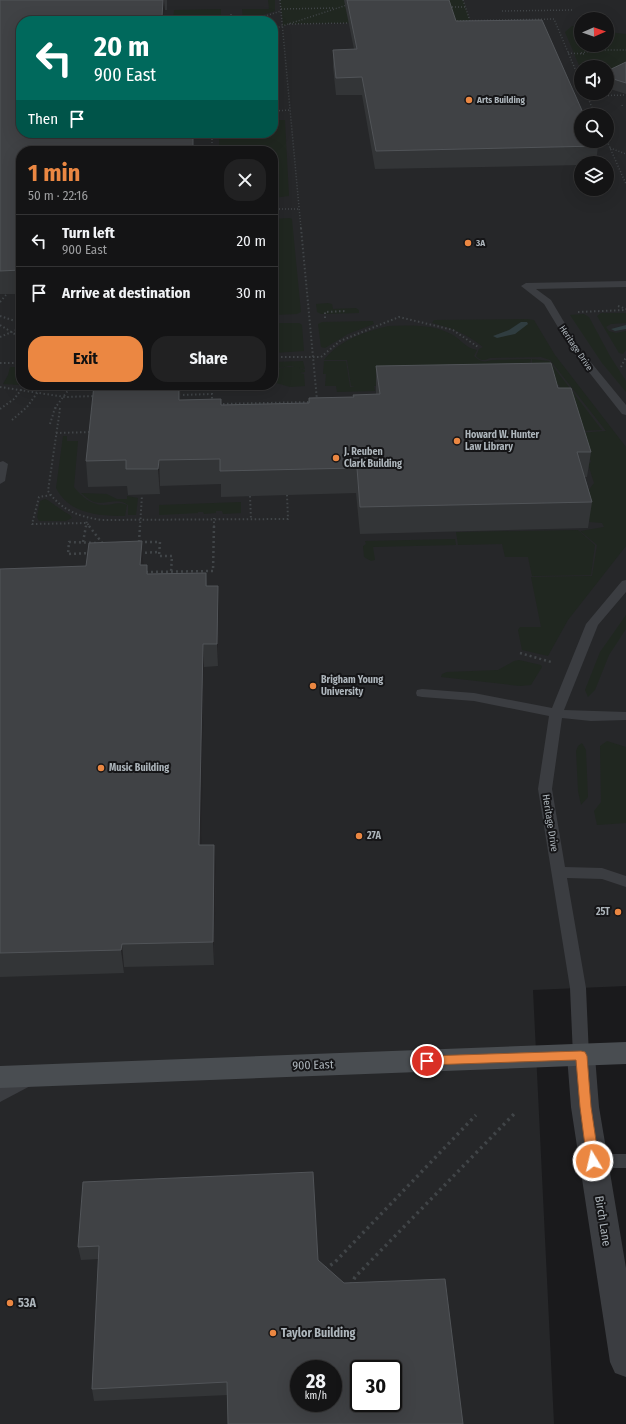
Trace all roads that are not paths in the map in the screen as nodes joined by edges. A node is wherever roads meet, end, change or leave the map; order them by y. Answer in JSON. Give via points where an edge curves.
{"nodes":[{"id":1,"x":626,"y":284,"type":"edge"},
{"id":2,"x":626,"y":412,"type":"edge"},
{"id":3,"x":3,"y":464,"type":"dead end"},
{"id":4,"x":0,"y":481,"type":"edge"},
{"id":5,"x":626,"y":584,"type":"edge"},
{"id":6,"x":422,"y":693,"type":"dead end"},
{"id":7,"x":556,"y":713,"type":"junction"},
{"id":8,"x":626,"y":716,"type":"edge"},
{"id":9,"x":559,"y":873,"type":"junction"},
{"id":10,"x":626,"y":882,"type":"edge"},
{"id":11,"x":626,"y":1053,"type":"edge"},
{"id":12,"x":581,"y":1056,"type":"junction"},
{"id":13,"x":34,"y":1076,"type":"junction"},
{"id":14,"x":0,"y":1077,"type":"edge"},
{"id":15,"x":0,"y":1095,"type":"edge"},
{"id":16,"x":593,"y":1161,"type":"junction"},
{"id":17,"x":626,"y":1161,"type":"edge"},
{"id":18,"x":626,"y":1362,"type":"edge"}],
"edges":[{"from":1,"to":2,"type":"lane","name":"Heritage Drive","via":[[526,286],[548,302],[576,350]]},
{"from":3,"to":4,"type":"lane"},
{"from":5,"to":7,"type":"lane","name":"Heritage Drive","via":[[592,624]]},
{"from":6,"to":7,"type":"lane","via":[[485,697]]},
{"from":7,"to":8,"type":"lane","via":[[596,718]]},
{"from":7,"to":9,"type":"lane","name":"Heritage Drive","via":[[545,789]]},
{"from":9,"to":10,"type":"lane","via":[[597,872],[618,877]]},
{"from":9,"to":12,"type":"lane","name":"Heritage Drive","via":[[578,988]]},
{"from":11,"to":12,"type":"main road","name":"900 East"},
{"from":12,"to":13,"type":"main road","name":"900 East"},
{"from":12,"to":16,"type":"street","name":"Birch Lane"},
{"from":13,"to":14,"type":"main road","name":"900 East"},
{"from":13,"to":15,"type":"lane"},
{"from":16,"to":17,"type":"lane"},
{"from":16,"to":18,"type":"street","name":"Birch Lane"}]}
